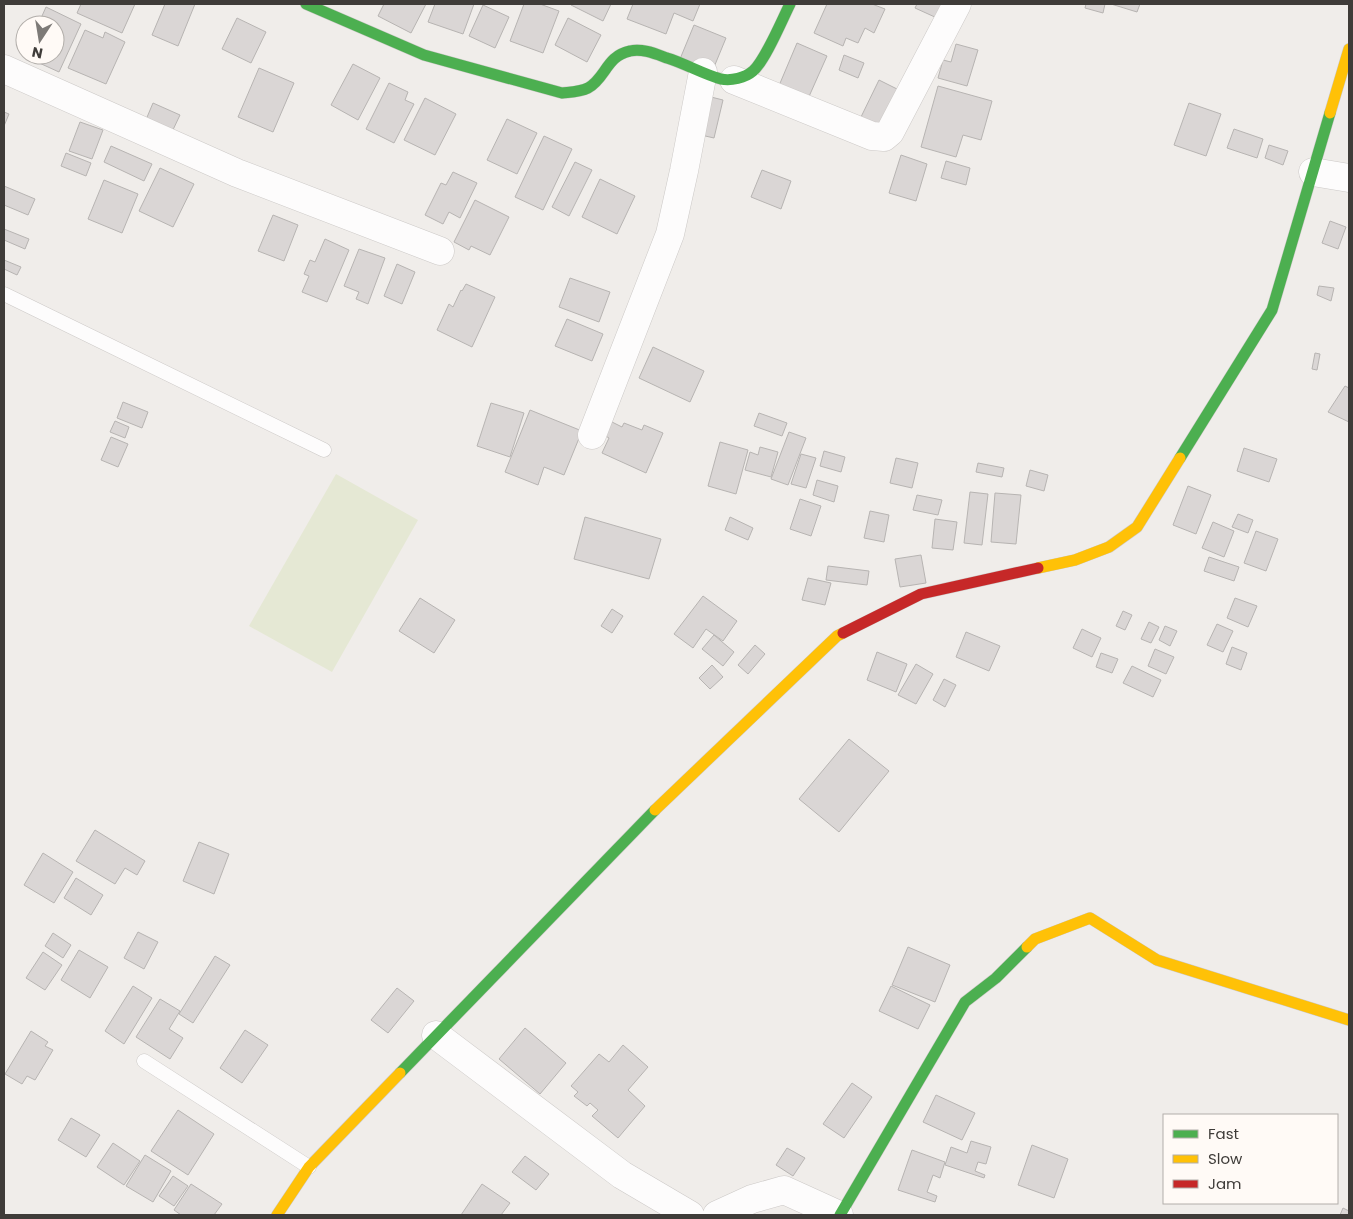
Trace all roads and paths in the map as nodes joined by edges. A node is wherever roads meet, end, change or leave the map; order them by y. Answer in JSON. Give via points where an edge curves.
{"nodes":[{"id":1,"x":306,"y":4,"type":"edge"},
{"id":2,"x":790,"y":4,"type":"edge"},
{"id":3,"x":957,"y":4,"type":"edge"},
{"id":4,"x":1349,"y":49,"type":"edge"},
{"id":5,"x":4,"y":69,"type":"edge"},
{"id":6,"x":703,"y":72,"type":"junction"},
{"id":7,"x":734,"y":80,"type":"junction"},
{"id":8,"x":1313,"y":172,"type":"junction"},
{"id":9,"x":1349,"y":178,"type":"edge"},
{"id":10,"x":440,"y":251,"type":"dead end"},
{"id":11,"x":4,"y":294,"type":"edge"},
{"id":12,"x":592,"y":435,"type":"dead end"},
{"id":13,"x":324,"y":450,"type":"dead end"},
{"id":14,"x":1349,"y":1020,"type":"edge"},
{"id":15,"x":436,"y":1035,"type":"junction"},
{"id":16,"x":144,"y":1061,"type":"dead end"},
{"id":17,"x":309,"y":1167,"type":"junction"},
{"id":18,"x":277,"y":1215,"type":"edge"},
{"id":19,"x":690,"y":1215,"type":"edge"},
{"id":20,"x":717,"y":1215,"type":"edge"},
{"id":21,"x":839,"y":1215,"type":"edge"}],
"edges":[{"from":1,"to":6,"type":"street","via":[[424,55],[562,92],[586,90],[594,85],[609,61],[631,50],[648,51]]},
{"from":2,"to":7,"type":"street","via":[[758,66],[752,74]]},
{"from":3,"to":7,"type":"street","via":[[890,132],[884,137],[872,136]]},
{"from":4,"to":8,"type":"street"},
{"from":5,"to":10,"type":"street","via":[[237,174]]},
{"from":6,"to":7,"type":"street"},
{"from":6,"to":12,"type":"street","via":[[670,234]]},
{"from":8,"to":9,"type":"street"},
{"from":8,"to":15,"type":"street","via":[[1272,310],[1137,527],[1109,547],[1075,560],[921,594],[837,636],[633,831]]},
{"from":11,"to":13,"type":"lane"},
{"from":14,"to":21,"type":"street","via":[[1157,960],[1090,918],[1035,939],[996,978],[965,1002]]},
{"from":15,"to":17,"type":"street"},
{"from":15,"to":19,"type":"street","via":[[622,1176]]},
{"from":16,"to":17,"type":"lane"},
{"from":17,"to":18,"type":"street"},
{"from":20,"to":21,"type":"street","via":[[752,1199],[784,1190]]}]}
